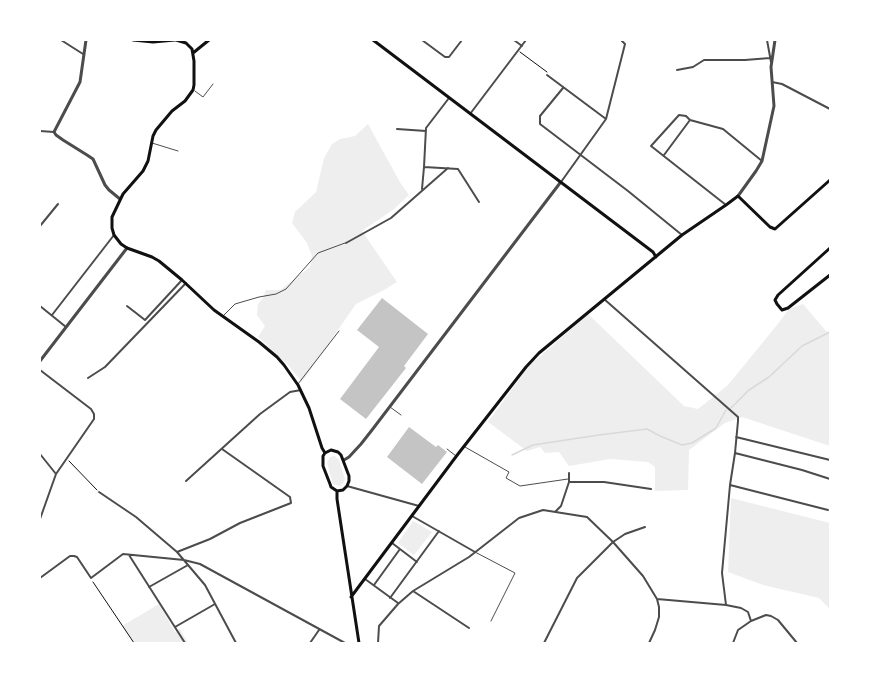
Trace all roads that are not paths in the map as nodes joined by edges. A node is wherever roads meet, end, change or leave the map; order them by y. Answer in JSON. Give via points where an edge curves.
{"nodes":[{"id":1,"x":61,"y":40,"type":"edge"},
{"id":2,"x":86,"y":40,"type":"edge"},
{"id":3,"x":133,"y":40,"type":"edge"},
{"id":4,"x":176,"y":40,"type":"edge"},
{"id":5,"x":209,"y":40,"type":"edge"},
{"id":6,"x":373,"y":40,"type":"edge"},
{"id":7,"x":422,"y":40,"type":"edge"},
{"id":8,"x":462,"y":40,"type":"edge"},
{"id":9,"x":514,"y":40,"type":"edge"},
{"id":10,"x":526,"y":40,"type":"edge"},
{"id":11,"x":621,"y":40,"type":"edge"},
{"id":12,"x":767,"y":40,"type":"edge"},
{"id":13,"x":775,"y":40,"type":"edge"},
{"id":14,"x":522,"y":46,"type":"junction"},
{"id":15,"x":193,"y":53,"type":"junction"},
{"id":16,"x":83,"y":54,"type":"junction"},
{"id":17,"x":770,"y":58,"type":"junction"},
{"id":18,"x":772,"y":67,"type":"junction"},
{"id":19,"x":677,"y":70,"type":"dead end"},
{"id":20,"x":547,"y":75,"type":"road end"},
{"id":21,"x":772,"y":82,"type":"junction"},
{"id":22,"x":213,"y":84,"type":"dead end"},
{"id":23,"x":563,"y":88,"type":"junction"},
{"id":24,"x":193,"y":90,"type":"junction"},
{"id":25,"x":449,"y":98,"type":"junction"},
{"id":26,"x":830,"y":105,"type":"edge"},
{"id":27,"x":829,"y":108,"type":"edge"},
{"id":28,"x":470,"y":114,"type":"junction"},
{"id":29,"x":606,"y":119,"type":"junction"},
{"id":30,"x":690,"y":120,"type":"junction"},
{"id":31,"x":397,"y":129,"type":"dead end"},
{"id":32,"x":426,"y":130,"type":"junction"},
{"id":33,"x":40,"y":131,"type":"edge"},
{"id":34,"x":54,"y":132,"type":"junction"},
{"id":35,"x":151,"y":143,"type":"junction"},
{"id":36,"x":178,"y":151,"type":"dead end"},
{"id":37,"x":580,"y":155,"type":"junction"},
{"id":38,"x":664,"y":155,"type":"junction"},
{"id":39,"x":762,"y":161,"type":"junction"},
{"id":40,"x":424,"y":167,"type":"junction"},
{"id":41,"x":448,"y":168,"type":"junction"},
{"id":42,"x":830,"y":180,"type":"edge"},
{"id":43,"x":560,"y":183,"type":"junction"},
{"id":44,"x":421,"y":190,"type":"junction"},
{"id":45,"x":738,"y":196,"type":"junction"},
{"id":46,"x":120,"y":199,"type":"junction"},
{"id":47,"x":479,"y":202,"type":"dead end"},
{"id":48,"x":58,"y":204,"type":"dead end"},
{"id":49,"x":726,"y":205,"type":"junction"},
{"id":50,"x":40,"y":226,"type":"edge"},
{"id":51,"x":114,"y":234,"type":"junction"},
{"id":52,"x":682,"y":235,"type":"junction"},
{"id":53,"x":346,"y":243,"type":"joint"},
{"id":54,"x":127,"y":248,"type":"junction"},
{"id":55,"x":830,"y":248,"type":"edge"},
{"id":56,"x":656,"y":257,"type":"junction"},
{"id":57,"x":830,"y":275,"type":"edge"},
{"id":58,"x":182,"y":280,"type":"junction"},
{"id":59,"x":186,"y":283,"type":"junction"},
{"id":60,"x":604,"y":299,"type":"junction"},
{"id":61,"x":40,"y":306,"type":"edge"},
{"id":62,"x":127,"y":306,"type":"dead end"},
{"id":63,"x":52,"y":315,"type":"junction"},
{"id":64,"x":222,"y":316,"type":"junction"},
{"id":65,"x":66,"y":327,"type":"junction"},
{"id":66,"x":340,"y":331,"type":"dead end"},
{"id":67,"x":40,"y":361,"type":"edge"},
{"id":68,"x":40,"y":370,"type":"edge"},
{"id":69,"x":88,"y":378,"type":"dead end"},
{"id":70,"x":298,"y":385,"type":"junction"},
{"id":71,"x":301,"y":390,"type":"junction"},
{"id":72,"x":389,"y":406,"type":"junction"},
{"id":73,"x":401,"y":415,"type":"dead end"},
{"id":74,"x":736,"y":436,"type":"junction"},
{"id":75,"x":464,"y":447,"type":"junction"},
{"id":76,"x":222,"y":448,"type":"junction"},
{"id":77,"x":447,"y":449,"type":"dead end"},
{"id":78,"x":325,"y":453,"type":"junction"},
{"id":79,"x":735,"y":453,"type":"junction"},
{"id":80,"x":40,"y":454,"type":"edge"},
{"id":81,"x":456,"y":457,"type":"junction"},
{"id":82,"x":344,"y":460,"type":"junction"},
{"id":83,"x":830,"y":460,"type":"edge"},
{"id":84,"x":568,"y":473,"type":"dead end"},
{"id":85,"x":56,"y":474,"type":"junction"},
{"id":86,"x":830,"y":479,"type":"edge"},
{"id":87,"x":569,"y":480,"type":"junction"},
{"id":88,"x":186,"y":481,"type":"dead end"},
{"id":89,"x":730,"y":485,"type":"junction"},
{"id":90,"x":347,"y":486,"type":"junction"},
{"id":91,"x":651,"y":488,"type":"dead end"},
{"id":92,"x":337,"y":491,"type":"junction"},
{"id":93,"x":99,"y":492,"type":"road end"},
{"id":94,"x":419,"y":506,"type":"junction"},
{"id":95,"x":828,"y":510,"type":"dead end"},
{"id":96,"x":555,"y":512,"type":"junction"},
{"id":97,"x":412,"y":516,"type":"junction"},
{"id":98,"x":40,"y":518,"type":"edge"},
{"id":99,"x":645,"y":527,"type":"dead end"},
{"id":100,"x":439,"y":531,"type":"junction"},
{"id":101,"x":613,"y":542,"type":"junction"},
{"id":102,"x":392,"y":543,"type":"junction"},
{"id":103,"x":400,"y":549,"type":"junction"},
{"id":104,"x":177,"y":552,"type":"junction"},
{"id":105,"x":475,"y":552,"type":"junction"},
{"id":106,"x":129,"y":555,"type":"junction"},
{"id":107,"x":184,"y":560,"type":"junction"},
{"id":108,"x":417,"y":562,"type":"junction"},
{"id":109,"x":188,"y":565,"type":"junction"},
{"id":110,"x":40,"y":578,"type":"edge"},
{"id":111,"x":366,"y":579,"type":"junction"},
{"id":112,"x":374,"y":585,"type":"junction"},
{"id":113,"x":149,"y":587,"type":"junction"},
{"id":114,"x":413,"y":590,"type":"junction"},
{"id":115,"x":351,"y":597,"type":"junction"},
{"id":116,"x":390,"y":598,"type":"junction"},
{"id":117,"x":657,"y":599,"type":"junction"},
{"id":118,"x":215,"y":604,"type":"junction"},
{"id":119,"x":398,"y":604,"type":"junction"},
{"id":120,"x":726,"y":605,"type":"junction"},
{"id":121,"x":491,"y":621,"type":"dead end"},
{"id":122,"x":750,"y":621,"type":"junction"},
{"id":123,"x":175,"y":627,"type":"junction"},
{"id":124,"x":469,"y":628,"type":"dead end"},
{"id":125,"x":319,"y":630,"type":"junction"},
{"id":126,"x":185,"y":643,"type":"edge"},
{"id":127,"x":236,"y":643,"type":"edge"},
{"id":128,"x":310,"y":643,"type":"edge"},
{"id":129,"x":344,"y":643,"type":"edge"},
{"id":130,"x":359,"y":643,"type":"edge"},
{"id":131,"x":378,"y":643,"type":"edge"},
{"id":132,"x":544,"y":643,"type":"edge"},
{"id":133,"x":649,"y":643,"type":"edge"},
{"id":134,"x":733,"y":643,"type":"edge"},
{"id":135,"x":797,"y":643,"type":"edge"}],
"edges":[{"from":1,"to":16,"type":"street"},
{"from":2,"to":16,"type":"street"},
{"from":3,"to":4,"type":"main road"},
{"from":4,"to":15,"type":"main road","via":[[190,46]]},
{"from":5,"to":15,"type":"main road"},
{"from":6,"to":25,"type":"main road"},
{"from":7,"to":8,"type":"street","via":[[445,57],[449,57]]},
{"from":9,"to":14,"type":"street"},
{"from":10,"to":14,"type":"street"},
{"from":11,"to":29,"type":"street","via":[[625,44]]},
{"from":12,"to":17,"type":"street"},
{"from":13,"to":18,"type":"street"},
{"from":14,"to":28,"type":"street"},
{"from":15,"to":24,"type":"main road"},
{"from":16,"to":34,"type":"street","via":[[80,82]]},
{"from":17,"to":18,"type":"street"},
{"from":17,"to":19,"type":"street","via":[[704,60],[693,67]]},
{"from":18,"to":21,"type":"street"},
{"from":20,"to":23,"type":"street"},
{"from":21,"to":27,"type":"street","via":[[782,84]]},
{"from":21,"to":39,"type":"street","via":[[774,106]]},
{"from":22,"to":24,"type":"lane","via":[[203,97]]},
{"from":23,"to":29,"type":"street"},
{"from":23,"to":37,"type":"street","via":[[540,116],[540,124]]},
{"from":24,"to":35,"type":"main road","via":[[156,130]]},
{"from":25,"to":28,"type":"main road"},
{"from":25,"to":32,"type":"street"},
{"from":26,"to":27,"type":"street"},
{"from":28,"to":43,"type":"main road"},
{"from":29,"to":37,"type":"street"},
{"from":30,"to":38,"type":"street"},
{"from":30,"to":38,"type":"street","via":[[679,115],[651,146]]},
{"from":30,"to":39,"type":"street","via":[[723,129]]},
{"from":31,"to":32,"type":"street"},
{"from":32,"to":40,"type":"street"},
{"from":33,"to":34,"type":"street"},
{"from":34,"to":46,"type":"street","via":[[93,159],[105,185]]},
{"from":35,"to":36,"type":"lane"},
{"from":35,"to":46,"type":"main road","via":[[148,161],[143,171]]},
{"from":37,"to":43,"type":"street"},
{"from":37,"to":52,"type":"street"},
{"from":38,"to":49,"type":"street"},
{"from":39,"to":45,"type":"street"},
{"from":40,"to":41,"type":"street"},
{"from":40,"to":44,"type":"street"},
{"from":41,"to":44,"type":"street"},
{"from":41,"to":47,"type":"street","via":[[458,169]]},
{"from":42,"to":45,"type":"main road","via":[[775,229]]},
{"from":43,"to":56,"type":"main road","via":[[653,252]]},
{"from":43,"to":72,"type":"street"},
{"from":44,"to":53,"type":"street","via":[[391,218]]},
{"from":45,"to":49,"type":"main road"},
{"from":46,"to":51,"type":"main road","via":[[112,217]]},
{"from":48,"to":50,"type":"street"},
{"from":49,"to":52,"type":"main road"},
{"from":51,"to":54,"type":"main road"},
{"from":51,"to":63,"type":"street"},
{"from":52,"to":56,"type":"main road"},
{"from":53,"to":64,"type":"lane","via":[[318,253],[286,289],[235,304]]},
{"from":54,"to":58,"type":"main road","via":[[152,257]]},
{"from":54,"to":65,"type":"street"},
{"from":55,"to":57,"type":"main road","via":[[775,300],[782,310],[792,306]]},
{"from":56,"to":60,"type":"main road"},
{"from":58,"to":59,"type":"main road"},
{"from":58,"to":62,"type":"street","via":[[145,320]]},
{"from":59,"to":64,"type":"main road"},
{"from":59,"to":69,"type":"street","via":[[105,367]]},
{"from":60,"to":74,"type":"street","via":[[738,418]]},
{"from":60,"to":75,"type":"main road","via":[[531,362]]},
{"from":61,"to":63,"type":"street"},
{"from":63,"to":65,"type":"street"},
{"from":64,"to":70,"type":"main road","via":[[277,357]]},
{"from":65,"to":67,"type":"street"},
{"from":66,"to":70,"type":"lane"},
{"from":68,"to":85,"type":"street","via":[[94,414],[94,419]]},
{"from":70,"to":71,"type":"main road"},
{"from":71,"to":76,"type":"street","via":[[290,392],[260,414]]},
{"from":71,"to":78,"type":"main road"},
{"from":72,"to":73,"type":"lane"},
{"from":72,"to":82,"type":"street","via":[[360,444]]},
{"from":74,"to":79,"type":"street"},
{"from":74,"to":83,"type":"street"},
{"from":75,"to":81,"type":"main road"},
{"from":75,"to":87,"type":"lane","via":[[509,472],[506,478],[520,486]]},
{"from":76,"to":88,"type":"street"},
{"from":76,"to":104,"type":"street","via":[[290,497],[291,503]]},
{"from":77,"to":81,"type":"lane"},
{"from":78,"to":82,"type":"main road","via":[[331,450],[338,452]]},
{"from":78,"to":92,"type":"main road","via":[[322,459],[328,480],[331,487]]},
{"from":79,"to":86,"type":"street"},
{"from":79,"to":89,"type":"street"},
{"from":80,"to":85,"type":"street"},
{"from":81,"to":94,"type":"main road"},
{"from":82,"to":90,"type":"main road","via":[[349,476]]},
{"from":84,"to":87,"type":"street"},
{"from":85,"to":98,"type":"street"},
{"from":87,"to":91,"type":"street"},
{"from":87,"to":96,"type":"street","via":[[561,506]]},
{"from":89,"to":95,"type":"street"},
{"from":89,"to":120,"type":"street","via":[[722,573]]},
{"from":90,"to":92,"type":"main road"},
{"from":90,"to":94,"type":"street"},
{"from":92,"to":115,"type":"main road","via":[[336,499]]},
{"from":93,"to":104,"type":"street","via":[[136,517]]},
{"from":94,"to":97,"type":"main road"},
{"from":96,"to":101,"type":"street","via":[[587,517]]},
{"from":96,"to":105,"type":"street","via":[[543,510],[520,518]]},
{"from":97,"to":100,"type":"street"},
{"from":97,"to":102,"type":"main road"},
{"from":99,"to":101,"type":"street","via":[[625,534]]},
{"from":100,"to":105,"type":"street"},
{"from":100,"to":108,"type":"street"},
{"from":101,"to":117,"type":"street","via":[[643,576]]},
{"from":101,"to":132,"type":"street","via":[[577,578]]},
{"from":102,"to":103,"type":"street"},
{"from":102,"to":111,"type":"main road"},
{"from":103,"to":108,"type":"street"},
{"from":103,"to":112,"type":"street"},
{"from":104,"to":107,"type":"street"},
{"from":105,"to":114,"type":"street"},
{"from":105,"to":121,"type":"lane","via":[[515,573]]},
{"from":106,"to":107,"type":"street"},
{"from":106,"to":110,"type":"street","via":[[123,554],[91,578],[77,557],[70,556]]},
{"from":106,"to":113,"type":"street"},
{"from":107,"to":109,"type":"street"},
{"from":107,"to":125,"type":"street","via":[[221,574]]},
{"from":108,"to":116,"type":"street"},
{"from":109,"to":113,"type":"street"},
{"from":109,"to":118,"type":"street","via":[[205,585]]},
{"from":111,"to":112,"type":"street"},
{"from":111,"to":115,"type":"main road"},
{"from":112,"to":116,"type":"street"},
{"from":113,"to":123,"type":"street"},
{"from":114,"to":119,"type":"street"},
{"from":114,"to":124,"type":"street"},
{"from":115,"to":130,"type":"main road"},
{"from":116,"to":119,"type":"street"},
{"from":117,"to":120,"type":"street"},
{"from":117,"to":133,"type":"street","via":[[659,617]]},
{"from":118,"to":123,"type":"street"},
{"from":118,"to":127,"type":"street"},
{"from":119,"to":131,"type":"street","via":[[379,626]]},
{"from":120,"to":122,"type":"street","via":[[746,610]]},
{"from":122,"to":134,"type":"street","via":[[738,630]]},
{"from":122,"to":135,"type":"street","via":[[766,615],[775,618]]},
{"from":123,"to":126,"type":"street"},
{"from":125,"to":128,"type":"street"},
{"from":125,"to":129,"type":"street"}]}
